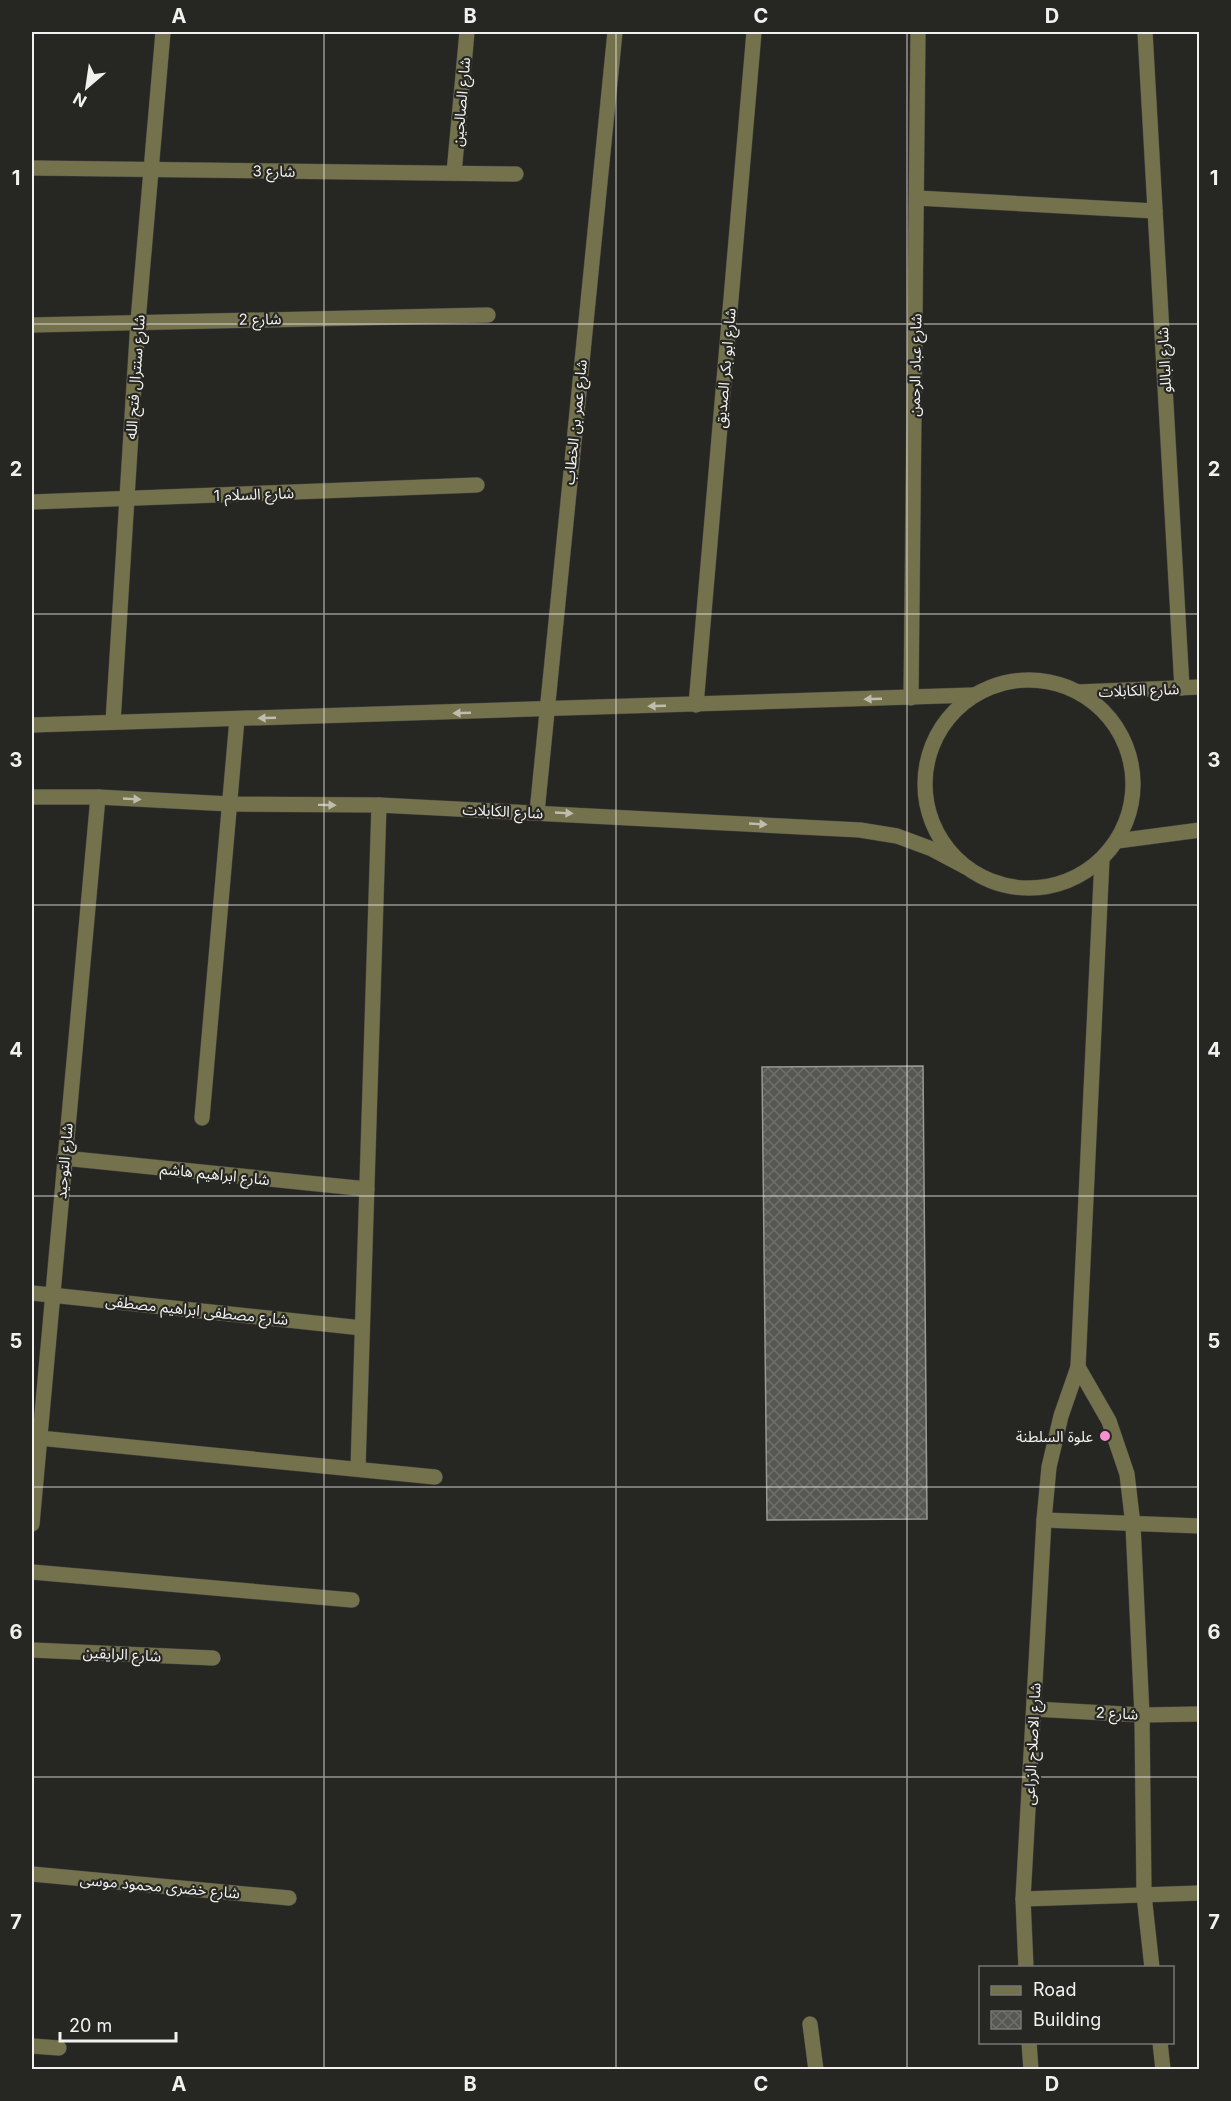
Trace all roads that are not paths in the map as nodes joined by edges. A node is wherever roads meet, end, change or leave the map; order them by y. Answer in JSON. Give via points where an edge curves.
{"nodes":[{"id":1,"x":163,"y":32,"type":"edge"},
{"id":2,"x":467,"y":32,"type":"edge"},
{"id":3,"x":615,"y":32,"type":"edge"},
{"id":4,"x":754,"y":32,"type":"edge"},
{"id":5,"x":918,"y":32,"type":"edge"},
{"id":6,"x":1145,"y":32,"type":"edge"},
{"id":7,"x":32,"y":168,"type":"edge"},
{"id":8,"x":151,"y":170,"type":"junction"},
{"id":9,"x":454,"y":173,"type":"junction"},
{"id":10,"x":516,"y":174,"type":"dead end"},
{"id":11,"x":917,"y":198,"type":"junction"},
{"id":12,"x":1155,"y":211,"type":"junction"},
{"id":13,"x":488,"y":315,"type":"dead end"},
{"id":14,"x":138,"y":321,"type":"junction"},
{"id":15,"x":32,"y":325,"type":"edge"},
{"id":16,"x":477,"y":485,"type":"dead end"},
{"id":17,"x":127,"y":498,"type":"junction"},
{"id":18,"x":32,"y":502,"type":"edge"},
{"id":19,"x":1200,"y":687,"type":"edge"},
{"id":20,"x":1182,"y":688,"type":"junction"},
{"id":21,"x":1078,"y":692,"type":"junction"},
{"id":22,"x":973,"y":695,"type":"junction"},
{"id":23,"x":911,"y":698,"type":"junction"},
{"id":24,"x":696,"y":705,"type":"junction"},
{"id":25,"x":546,"y":710,"type":"junction"},
{"id":26,"x":237,"y":719,"type":"junction"},
{"id":27,"x":113,"y":722,"type":"junction"},
{"id":28,"x":32,"y":725,"type":"edge"},
{"id":29,"x":32,"y":796,"type":"edge"},
{"id":30,"x":98,"y":797,"type":"junction"},
{"id":31,"x":230,"y":804,"type":"junction"},
{"id":32,"x":379,"y":805,"type":"junction"},
{"id":33,"x":537,"y":812,"type":"junction"},
{"id":34,"x":1200,"y":831,"type":"edge"},
{"id":35,"x":1117,"y":841,"type":"junction"},
{"id":36,"x":1102,"y":860,"type":"junction"},
{"id":37,"x":966,"y":867,"type":"junction"},
{"id":38,"x":202,"y":1118,"type":"dead end"},
{"id":39,"x":64,"y":1158,"type":"junction"},
{"id":40,"x":367,"y":1189,"type":"junction"},
{"id":41,"x":32,"y":1293,"type":"edge"},
{"id":42,"x":52,"y":1294,"type":"junction"},
{"id":43,"x":362,"y":1328,"type":"junction"},
{"id":44,"x":1078,"y":1367,"type":"junction"},
{"id":45,"x":36,"y":1421,"type":"edge"},
{"id":46,"x":39,"y":1438,"type":"junction"},
{"id":47,"x":358,"y":1468,"type":"junction"},
{"id":48,"x":435,"y":1477,"type":"dead end"},
{"id":49,"x":32,"y":1503,"type":"edge"},
{"id":50,"x":1044,"y":1520,"type":"junction"},
{"id":51,"x":32,"y":1524,"type":"edge"},
{"id":52,"x":1133,"y":1525,"type":"junction"},
{"id":53,"x":1200,"y":1526,"type":"edge"},
{"id":54,"x":32,"y":1572,"type":"edge"},
{"id":55,"x":352,"y":1600,"type":"dead end"},
{"id":56,"x":32,"y":1650,"type":"edge"},
{"id":57,"x":213,"y":1658,"type":"dead end"},
{"id":58,"x":1034,"y":1709,"type":"junction"},
{"id":59,"x":1200,"y":1714,"type":"edge"},
{"id":60,"x":1142,"y":1715,"type":"junction"},
{"id":61,"x":32,"y":1874,"type":"edge"},
{"id":62,"x":1200,"y":1893,"type":"edge"},
{"id":63,"x":1144,"y":1895,"type":"junction"},
{"id":64,"x":289,"y":1898,"type":"dead end"},
{"id":65,"x":1023,"y":1899,"type":"junction"},
{"id":66,"x":1026,"y":1966,"type":"edge"},
{"id":67,"x":1152,"y":1966,"type":"edge"},
{"id":68,"x":810,"y":2024,"type":"dead end"},
{"id":69,"x":1029,"y":2044,"type":"edge"},
{"id":70,"x":1160,"y":2044,"type":"edge"},
{"id":71,"x":32,"y":2046,"type":"edge"},
{"id":72,"x":59,"y":2048,"type":"dead end"},
{"id":73,"x":816,"y":2070,"type":"edge"},
{"id":74,"x":1031,"y":2070,"type":"edge"},
{"id":75,"x":1163,"y":2070,"type":"edge"}],
"edges":[{"from":1,"to":8,"type":"street","name":"شارع سنترال فتح الله"},
{"from":2,"to":9,"type":"street","name":"شارع الصالحين"},
{"from":3,"to":25,"type":"street","name":"شارع عمر بن الخطاب"},
{"from":4,"to":24,"type":"street","name":"شارع ابو بكر الصديق"},
{"from":5,"to":11,"type":"street","name":"شارع عباد الرحمن"},
{"from":6,"to":12,"type":"street","name":"شارع الباللو"},
{"from":7,"to":8,"type":"street","name":"شارع 3"},
{"from":8,"to":9,"type":"street","name":"شارع 3"},
{"from":8,"to":14,"type":"street","name":"شارع سنترال فتح الله"},
{"from":9,"to":10,"type":"street","name":"شارع 3"},
{"from":11,"to":12,"type":"street"},
{"from":11,"to":23,"type":"street","name":"شارع عباد الرحمن"},
{"from":12,"to":20,"type":"street","name":"شارع الباللو"},
{"from":13,"to":14,"type":"street","name":"شارع 2"},
{"from":14,"to":15,"type":"street","name":"شارع 2"},
{"from":14,"to":17,"type":"street","name":"شارع سنترال فتح الله"},
{"from":16,"to":17,"type":"street","name":"شارع السلام 1"},
{"from":17,"to":18,"type":"street","name":"شارع السلام 1"},
{"from":17,"to":27,"type":"street","name":"شارع سنترال فتح الله"},
{"from":19,"to":20,"type":"street","name":"شارع الكابلات"},
{"from":20,"to":21,"type":"street","name":"شارع الكابلات"},
{"from":21,"to":22,"type":"street","via":[[1036,680],[1014,681]]},
{"from":21,"to":35,"type":"street","via":[[1114,724],[1126,746],[1133,795]]},
{"from":22,"to":23,"type":"street"},
{"from":22,"to":37,"type":"street","via":[[938,731],[928,754],[924,779],[926,804],[934,828],[948,850]]},
{"from":23,"to":24,"type":"street","one_way":true},
{"from":24,"to":25,"type":"street","one_way":true},
{"from":25,"to":26,"type":"street","one_way":true},
{"from":25,"to":33,"type":"street","name":"شارع عمر بن الخطاب"},
{"from":26,"to":27,"type":"street"},
{"from":26,"to":31,"type":"street"},
{"from":27,"to":28,"type":"street"},
{"from":29,"to":30,"type":"street","name":"شارع الكابلات"},
{"from":30,"to":31,"type":"street","name":"شارع الكابلات","one_way":true},
{"from":30,"to":39,"type":"street","name":"شارع التوحيد"},
{"from":31,"to":32,"type":"street","name":"شارع الكابلات","one_way":true},
{"from":31,"to":38,"type":"street"},
{"from":32,"to":33,"type":"street","name":"شارع الكابلات"},
{"from":32,"to":40,"type":"street"},
{"from":33,"to":37,"type":"street","name":"شارع الكابلات","one_way":true,"via":[[860,830],[897,836]]},
{"from":34,"to":35,"type":"street"},
{"from":35,"to":36,"type":"street"},
{"from":36,"to":37,"type":"street","via":[[1060,884],[1035,889],[987,880]]},
{"from":36,"to":44,"type":"street","name":"شارع الاصلاح الزراعى"},
{"from":39,"to":40,"type":"street","name":"شارع ابراهيم هاشم"},
{"from":39,"to":42,"type":"street","name":"شارع التوحيد"},
{"from":40,"to":43,"type":"street"},
{"from":41,"to":42,"type":"street","name":"شارع مصطفى ابراهيم مصطفى"},
{"from":42,"to":43,"type":"street","name":"شارع مصطفى ابراهيم مصطفى"},
{"from":42,"to":45,"type":"street","name":"شارع التوحيد"},
{"from":43,"to":47,"type":"street"},
{"from":44,"to":50,"type":"street","name":"شارع الاصلاح الزراعى","via":[[1049,1467]]},
{"from":44,"to":52,"type":"street","via":[[1109,1421],[1127,1474]]},
{"from":45,"to":46,"type":"street","name":"شارع التوحيد"},
{"from":46,"to":47,"type":"street"},
{"from":46,"to":49,"type":"street","name":"شارع التوحيد"},
{"from":47,"to":48,"type":"street"},
{"from":49,"to":51,"type":"street","name":"شارع التوحيد"},
{"from":50,"to":52,"type":"street"},
{"from":50,"to":58,"type":"street","name":"شارع الاصلاح الزراعى"},
{"from":52,"to":53,"type":"street"},
{"from":52,"to":60,"type":"street"},
{"from":54,"to":55,"type":"street"},
{"from":56,"to":57,"type":"street","name":"شارع الرايقين"},
{"from":58,"to":60,"type":"street","name":"شارع 2"},
{"from":58,"to":65,"type":"street","name":"شارع الاصلاح الزراعى"},
{"from":59,"to":60,"type":"street","name":"شارع 2"},
{"from":60,"to":63,"type":"street"},
{"from":61,"to":64,"type":"street","name":"شارع خضرى محمود موسى"},
{"from":62,"to":63,"type":"street"},
{"from":63,"to":65,"type":"street"},
{"from":63,"to":67,"type":"street"},
{"from":65,"to":66,"type":"street","name":"شارع الاصلاح الزراعى"},
{"from":68,"to":73,"type":"street"},
{"from":69,"to":74,"type":"street"},
{"from":70,"to":75,"type":"street"},
{"from":71,"to":72,"type":"street"}]}
